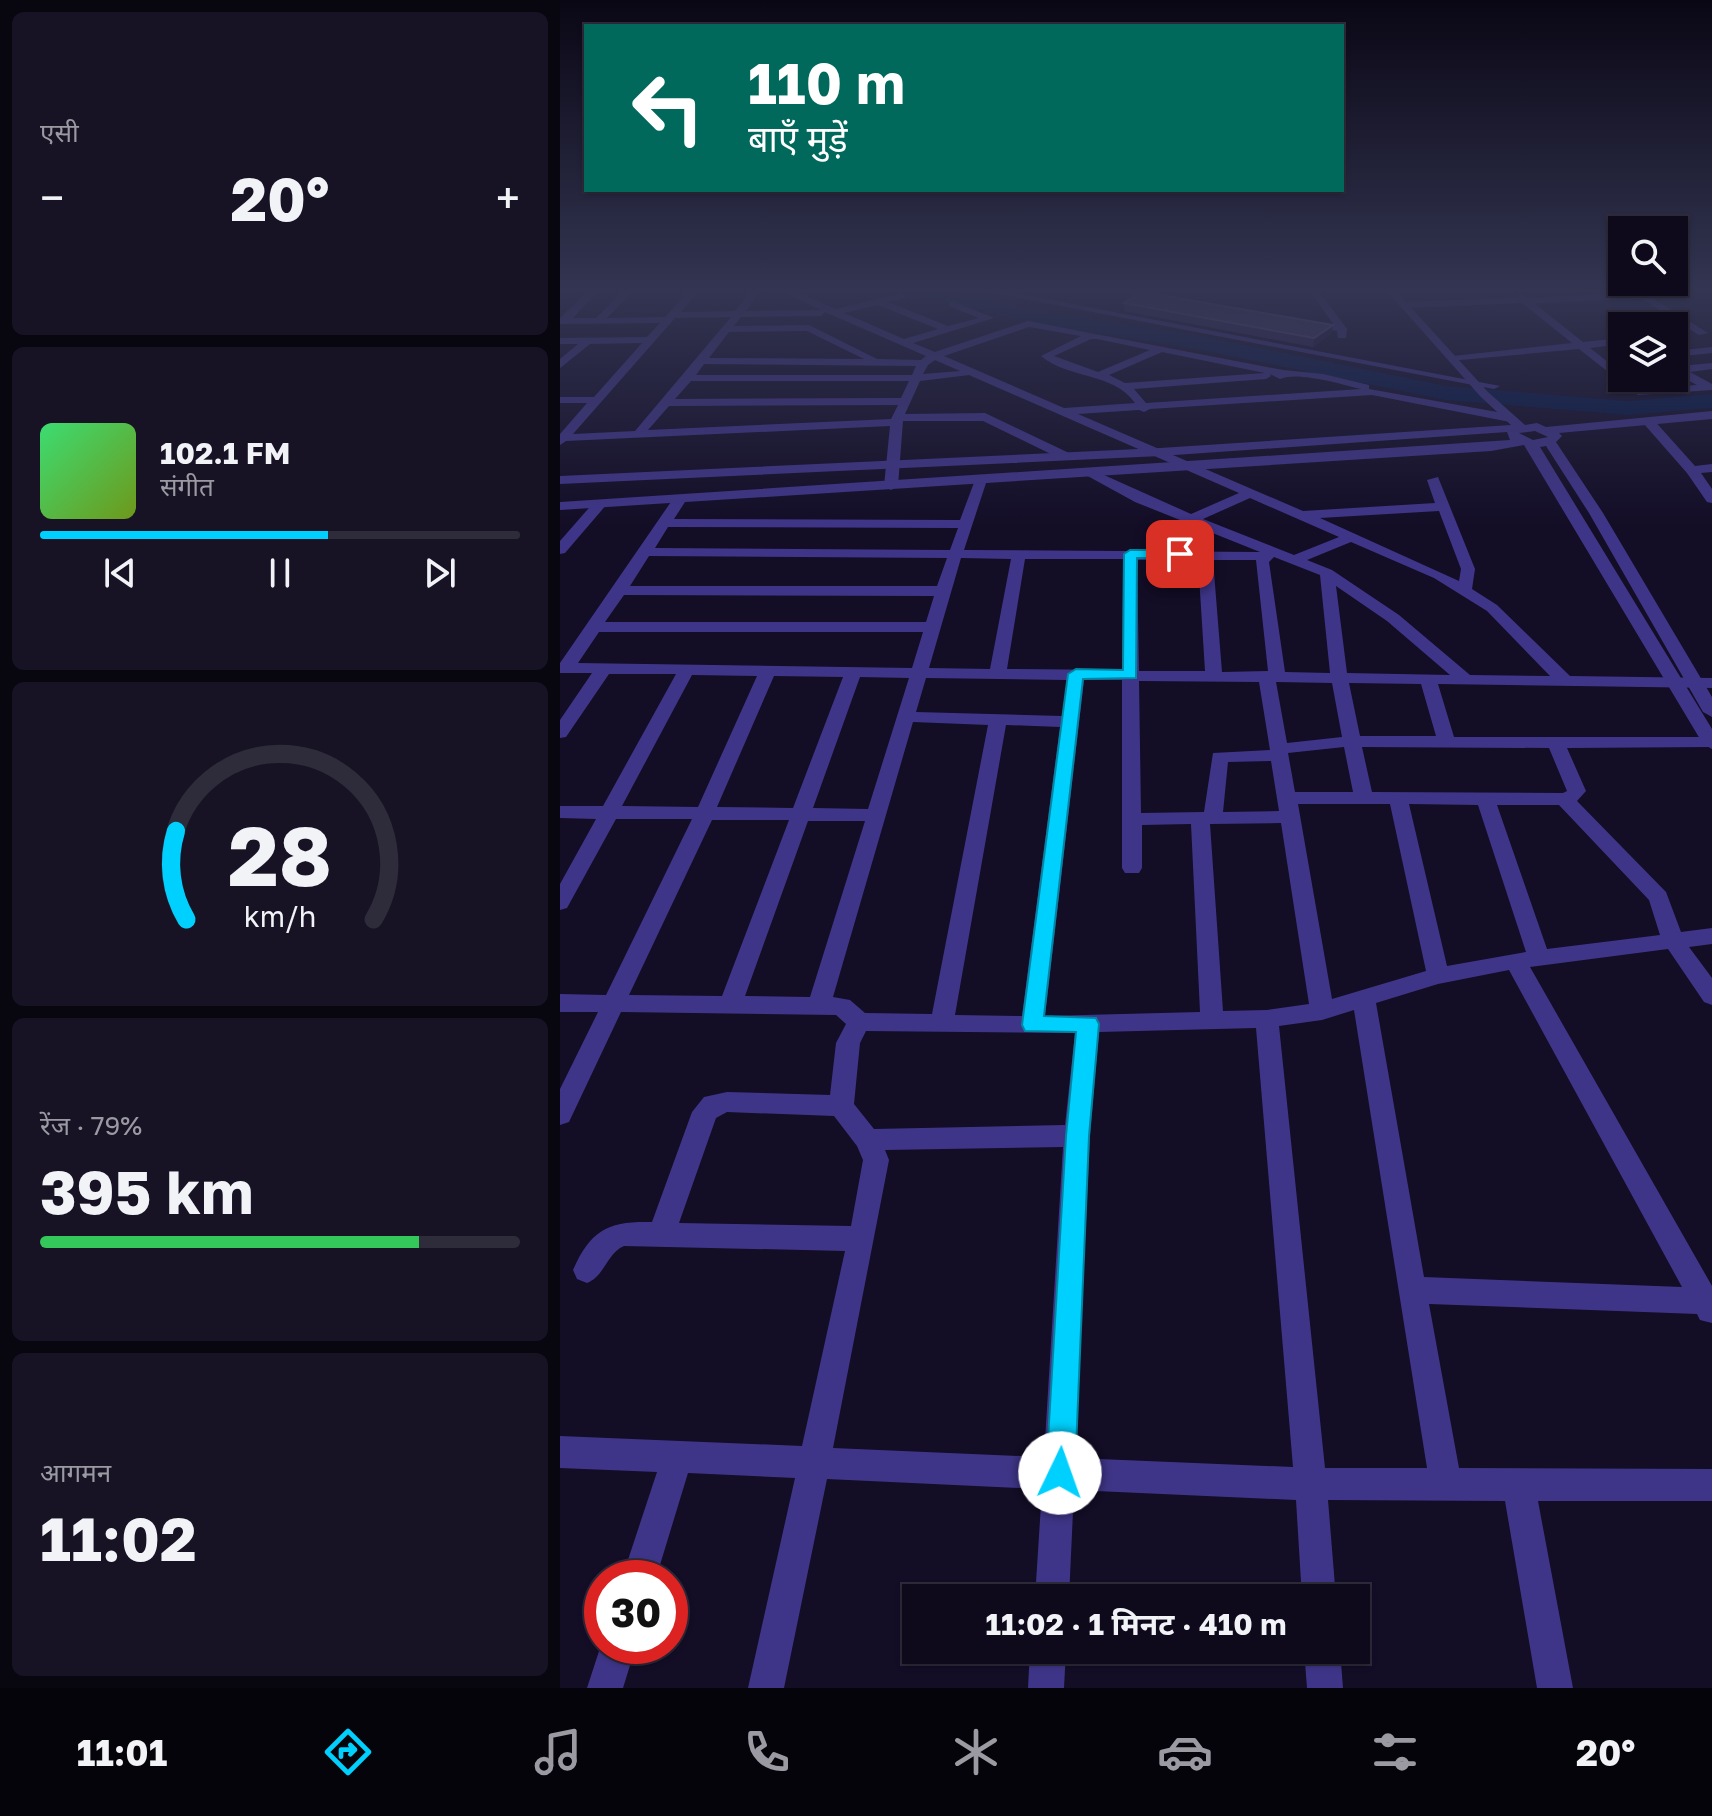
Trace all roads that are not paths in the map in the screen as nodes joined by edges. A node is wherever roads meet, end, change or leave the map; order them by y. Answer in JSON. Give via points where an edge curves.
{"nodes":[{"id":1,"x":625,"y":369,"type":"edge"},
{"id":2,"x":694,"y":369,"type":"edge"},
{"id":3,"x":922,"y":369,"type":"edge"},
{"id":4,"x":955,"y":369,"type":"edge"},
{"id":5,"x":1079,"y":369,"type":"edge"},
{"id":6,"x":1115,"y":369,"type":"edge"},
{"id":7,"x":1261,"y":369,"type":"edge"},
{"id":8,"x":1403,"y":369,"type":"edge"},
{"id":9,"x":1461,"y":369,"type":"edge"},
{"id":10,"x":1476,"y":369,"type":"edge"},
{"id":11,"x":969,"y":373,"type":"junction"},
{"id":12,"x":1283,"y":373,"type":"junction"},
{"id":13,"x":1098,"y":376,"type":"junction"},
{"id":14,"x":1688,"y":376,"type":"edge"},
{"id":15,"x":688,"y":378,"type":"junction"},
{"id":16,"x":916,"y":378,"type":"junction"},
{"id":17,"x":1473,"y":382,"type":"junction"},
{"id":18,"x":1126,"y":386,"type":"junction"},
{"id":19,"x":1710,"y":387,"type":"edge"},
{"id":20,"x":1688,"y":389,"type":"edge"},
{"id":21,"x":1493,"y":391,"type":"junction"},
{"id":22,"x":1388,"y":393,"type":"junction"},
{"id":23,"x":560,"y":400,"type":"edge"},
{"id":24,"x":597,"y":400,"type":"junction"},
{"id":25,"x":905,"y":401,"type":"junction"},
{"id":26,"x":665,"y":403,"type":"junction"},
{"id":27,"x":1144,"y":409,"type":"junction"},
{"id":28,"x":1058,"y":412,"type":"junction"},
{"id":29,"x":1712,"y":415,"type":"edge"},
{"id":30,"x":896,"y":420,"type":"junction"},
{"id":31,"x":1516,"y":421,"type":"junction"},
{"id":32,"x":1712,"y":423,"type":"edge"},
{"id":33,"x":1651,"y":424,"type":"junction"},
{"id":34,"x":638,"y":434,"type":"junction"},
{"id":35,"x":1552,"y":436,"type":"junction"},
{"id":36,"x":561,"y":439,"type":"edge"},
{"id":37,"x":1527,"y":443,"type":"junction"},
{"id":38,"x":1160,"y":452,"type":"junction"},
{"id":39,"x":1065,"y":456,"type":"junction"},
{"id":40,"x":891,"y":464,"type":"junction"},
{"id":41,"x":1194,"y":467,"type":"junction"},
{"id":42,"x":1712,"y":468,"type":"edge"},
{"id":43,"x":1692,"y":470,"type":"junction"},
{"id":44,"x":1090,"y":474,"type":"junction"},
{"id":45,"x":560,"y":480,"type":"edge"},
{"id":46,"x":981,"y":480,"type":"junction"},
{"id":47,"x":1433,"y":480,"type":"dead end"},
{"id":48,"x":891,"y":486,"type":"junction"},
{"id":49,"x":1249,"y":493,"type":"junction"},
{"id":50,"x":680,"y":499,"type":"junction"},
{"id":51,"x":1712,"y":499,"type":"edge"},
{"id":52,"x":600,"y":504,"type":"junction"},
{"id":53,"x":560,"y":506,"type":"edge"},
{"id":54,"x":1443,"y":507,"type":"junction"},
{"id":55,"x":1297,"y":515,"type":"junction"},
{"id":56,"x":1192,"y":519,"type":"junction"},
{"id":57,"x":664,"y":523,"type":"junction"},
{"id":58,"x":966,"y":524,"type":"junction"},
{"id":59,"x":1350,"y":537,"type":"junction"},
{"id":60,"x":560,"y":550,"type":"edge"},
{"id":61,"x":644,"y":552,"type":"junction"},
{"id":62,"x":1268,"y":553,"type":"junction"},
{"id":63,"x":956,"y":554,"type":"junction"},
{"id":64,"x":1019,"y":554,"type":"junction"},
{"id":65,"x":1130,"y":554,"type":"junction"},
{"id":66,"x":1205,"y":554,"type":"junction"},
{"id":67,"x":1297,"y":559,"type":"junction"},
{"id":68,"x":1327,"y":573,"type":"junction"},
{"id":69,"x":1465,"y":589,"type":"junction"},
{"id":70,"x":619,"y":590,"type":"junction"},
{"id":71,"x":944,"y":591,"type":"junction"},
{"id":72,"x":594,"y":627,"type":"junction"},
{"id":73,"x":934,"y":627,"type":"junction"},
{"id":74,"x":564,"y":668,"type":"edge"},
{"id":75,"x":604,"y":668,"type":"junction"},
{"id":76,"x":687,"y":669,"type":"junction"},
{"id":77,"x":768,"y":670,"type":"junction"},
{"id":78,"x":854,"y":671,"type":"junction"},
{"id":79,"x":921,"y":672,"type":"junction"},
{"id":80,"x":998,"y":673,"type":"junction"},
{"id":81,"x":1076,"y":674,"type":"junction"},
{"id":82,"x":1130,"y":675,"type":"junction"},
{"id":83,"x":1214,"y":676,"type":"junction"},
{"id":84,"x":1271,"y":676,"type":"junction"},
{"id":85,"x":1339,"y":677,"type":"junction"},
{"id":86,"x":1464,"y":678,"type":"junction"},
{"id":87,"x":1428,"y":679,"type":"junction"},
{"id":88,"x":1564,"y":680,"type":"junction"},
{"id":89,"x":1674,"y":681,"type":"junction"},
{"id":90,"x":1693,"y":682,"type":"junction"},
{"id":91,"x":1712,"y":683,"type":"edge"},
{"id":92,"x":1712,"y":712,"type":"edge"},
{"id":93,"x":907,"y":717,"type":"junction"},
{"id":94,"x":998,"y":719,"type":"junction"},
{"id":95,"x":1070,"y":722,"type":"junction"},
{"id":96,"x":560,"y":733,"type":"edge"},
{"id":97,"x":1351,"y":741,"type":"junction"},
{"id":98,"x":1446,"y":741,"type":"junction"},
{"id":99,"x":1556,"y":743,"type":"junction"},
{"id":100,"x":1711,"y":743,"type":"edge"},
{"id":101,"x":1279,"y":752,"type":"junction"},
{"id":102,"x":1485,"y":798,"type":"junction"},
{"id":103,"x":1364,"y":799,"type":"junction"},
{"id":104,"x":1398,"y":799,"type":"junction"},
{"id":105,"x":1564,"y":799,"type":"junction"},
{"id":106,"x":1289,"y":807,"type":"junction"},
{"id":107,"x":560,"y":812,"type":"edge"},
{"id":108,"x":608,"y":813,"type":"junction"},
{"id":109,"x":705,"y":813,"type":"junction"},
{"id":110,"x":802,"y":814,"type":"junction"},
{"id":111,"x":877,"y":815,"type":"junction"},
{"id":112,"x":1207,"y":818,"type":"junction"},
{"id":113,"x":1132,"y":819,"type":"junction"},
{"id":114,"x":1132,"y":868,"type":"dead end"},
{"id":115,"x":560,"y":903,"type":"edge"},
{"id":116,"x":1712,"y":936,"type":"edge"},
{"id":117,"x":1673,"y":940,"type":"junction"},
{"id":118,"x":1527,"y":960,"type":"junction"},
{"id":119,"x":1438,"y":976,"type":"junction"},
{"id":120,"x":1712,"y":996,"type":"edge"},
{"id":121,"x":1364,"y":998,"type":"junction"},
{"id":122,"x":560,"y":1003,"type":"edge"},
{"id":123,"x":615,"y":1004,"type":"junction"},
{"id":124,"x":730,"y":1005,"type":"junction"},
{"id":125,"x":819,"y":1006,"type":"junction"},
{"id":126,"x":1322,"y":1011,"type":"junction"},
{"id":127,"x":1267,"y":1019,"type":"junction"},
{"id":128,"x":1212,"y":1020,"type":"junction"},
{"id":129,"x":859,"y":1022,"type":"junction"},
{"id":130,"x":942,"y":1023,"type":"junction"},
{"id":131,"x":1088,"y":1024,"type":"junction"},
{"id":132,"x":1032,"y":1025,"type":"junction"},
{"id":133,"x":841,"y":1106,"type":"junction"},
{"id":134,"x":560,"y":1115,"type":"edge"},
{"id":135,"x":1077,"y":1136,"type":"junction"},
{"id":136,"x":867,"y":1140,"type":"junction"},
{"id":137,"x":661,"y":1235,"type":"junction"},
{"id":138,"x":862,"y":1239,"type":"junction"},
{"id":139,"x":587,"y":1270,"type":"dead end"},
{"id":140,"x":1412,"y":1290,"type":"junction"},
{"id":141,"x":1709,"y":1307,"type":"edge"},
{"id":142,"x":560,"y":1452,"type":"edge"},
{"id":143,"x":677,"y":1459,"type":"junction"},
{"id":144,"x":816,"y":1462,"type":"junction"},
{"id":145,"x":1060,"y":1473,"type":"junction"},
{"id":146,"x":1445,"y":1482,"type":"junction"},
{"id":147,"x":1518,"y":1483,"type":"junction"},
{"id":148,"x":1311,"y":1484,"type":"junction"},
{"id":149,"x":1712,"y":1485,"type":"edge"},
{"id":150,"x":645,"y":1560,"type":"edge"},
{"id":151,"x":1053,"y":1584,"type":"edge"},
{"id":152,"x":1318,"y":1584,"type":"edge"},
{"id":153,"x":612,"y":1664,"type":"edge"},
{"id":154,"x":1047,"y":1664,"type":"edge"},
{"id":155,"x":1323,"y":1664,"type":"edge"},
{"id":156,"x":605,"y":1688,"type":"edge"},
{"id":157,"x":766,"y":1688,"type":"edge"},
{"id":158,"x":1046,"y":1688,"type":"edge"},
{"id":159,"x":1325,"y":1688,"type":"edge"},
{"id":160,"x":1555,"y":1688,"type":"edge"}],
"edges":[{"from":1,"to":24,"type":"street"},
{"from":2,"to":15,"type":"street"},
{"from":3,"to":16,"type":"street"},
{"from":4,"to":11,"type":"street"},
{"from":5,"to":13,"type":"street"},
{"from":6,"to":13,"type":"street"},
{"from":7,"to":12,"type":"street"},
{"from":8,"to":17,"type":"street"},
{"from":9,"to":17,"type":"street"},
{"from":10,"to":21,"type":"street"},
{"from":11,"to":16,"type":"street"},
{"from":11,"to":28,"type":"street"},
{"from":12,"to":18,"type":"street"},
{"from":12,"to":22,"type":"street"},
{"from":13,"to":18,"type":"street"},
{"from":14,"to":19,"type":"street"},
{"from":15,"to":16,"type":"street"},
{"from":15,"to":26,"type":"street"},
{"from":16,"to":25,"type":"street"},
{"from":17,"to":21,"type":"street"},
{"from":18,"to":27,"type":"street"},
{"from":19,"to":20,"type":"street"},
{"from":21,"to":31,"type":"street"},
{"from":22,"to":27,"type":"street"},
{"from":22,"to":31,"type":"street"},
{"from":23,"to":24,"type":"street"},
{"from":24,"to":36,"type":"street"},
{"from":25,"to":26,"type":"street"},
{"from":25,"to":30,"type":"street"},
{"from":26,"to":34,"type":"street"},
{"from":27,"to":28,"type":"street"},
{"from":28,"to":38,"type":"street"},
{"from":29,"to":33,"type":"street"},
{"from":30,"to":34,"type":"street"},
{"from":30,"to":39,"type":"street","via":[[985,417]]},
{"from":30,"to":40,"type":"street"},
{"from":31,"to":35,"type":"street"},
{"from":31,"to":37,"type":"street","via":[[1511,434]]},
{"from":31,"to":38,"type":"street"},
{"from":32,"to":33,"type":"street"},
{"from":33,"to":35,"type":"street"},
{"from":33,"to":43,"type":"street"},
{"from":34,"to":36,"type":"street"},
{"from":35,"to":37,"type":"street"},
{"from":35,"to":90,"type":"street"},
{"from":37,"to":41,"type":"street"},
{"from":37,"to":89,"type":"street"},
{"from":38,"to":39,"type":"street"},
{"from":38,"to":41,"type":"street"},
{"from":39,"to":40,"type":"street"},
{"from":40,"to":45,"type":"street"},
{"from":40,"to":48,"type":"street"},
{"from":41,"to":44,"type":"street"},
{"from":41,"to":49,"type":"street"},
{"from":42,"to":43,"type":"street"},
{"from":43,"to":51,"type":"street"},
{"from":44,"to":46,"type":"street"},
{"from":44,"to":56,"type":"street"},
{"from":46,"to":48,"type":"street"},
{"from":46,"to":58,"type":"street"},
{"from":47,"to":54,"type":"street"},
{"from":48,"to":50,"type":"street"},
{"from":49,"to":55,"type":"street"},
{"from":49,"to":56,"type":"street"},
{"from":50,"to":52,"type":"street"},
{"from":50,"to":57,"type":"street"},
{"from":52,"to":53,"type":"street"},
{"from":52,"to":60,"type":"street"},
{"from":54,"to":55,"type":"street"},
{"from":54,"to":69,"type":"street","via":[[1468,569]]},
{"from":55,"to":59,"type":"street"},
{"from":56,"to":62,"type":"street"},
{"from":57,"to":58,"type":"street"},
{"from":57,"to":61,"type":"street"},
{"from":58,"to":63,"type":"street"},
{"from":59,"to":67,"type":"street"},
{"from":59,"to":69,"type":"street"},
{"from":61,"to":63,"type":"street"},
{"from":61,"to":70,"type":"street"},
{"from":62,"to":66,"type":"street"},
{"from":62,"to":67,"type":"street"},
{"from":62,"to":84,"type":"street","via":[[1263,572]]},
{"from":63,"to":64,"type":"street"},
{"from":63,"to":71,"type":"street"},
{"from":64,"to":65,"type":"street"},
{"from":64,"to":80,"type":"street"},
{"from":65,"to":66,"type":"street"},
{"from":65,"to":82,"type":"street"},
{"from":66,"to":83,"type":"street"},
{"from":67,"to":68,"type":"street"},
{"from":68,"to":85,"type":"street"},
{"from":68,"to":86,"type":"street","via":[[1393,618]]},
{"from":69,"to":88,"type":"street","via":[[1520,633]]},
{"from":70,"to":71,"type":"street"},
{"from":70,"to":72,"type":"street"},
{"from":71,"to":73,"type":"street"},
{"from":72,"to":73,"type":"street"},
{"from":72,"to":74,"type":"street"},
{"from":73,"to":79,"type":"street"},
{"from":74,"to":75,"type":"street"},
{"from":75,"to":76,"type":"street"},
{"from":75,"to":96,"type":"street"},
{"from":76,"to":77,"type":"street"},
{"from":76,"to":108,"type":"street"},
{"from":77,"to":78,"type":"street"},
{"from":77,"to":109,"type":"street"},
{"from":78,"to":79,"type":"street"},
{"from":78,"to":110,"type":"street"},
{"from":79,"to":80,"type":"street"},
{"from":79,"to":93,"type":"street"},
{"from":80,"to":81,"type":"street"},
{"from":81,"to":82,"type":"street"},
{"from":81,"to":95,"type":"street"},
{"from":82,"to":83,"type":"street"},
{"from":82,"to":113,"type":"street"},
{"from":83,"to":84,"type":"street"},
{"from":84,"to":85,"type":"street"},
{"from":84,"to":101,"type":"street"},
{"from":85,"to":87,"type":"street"},
{"from":85,"to":97,"type":"street"},
{"from":86,"to":87,"type":"street"},
{"from":86,"to":88,"type":"street"},
{"from":87,"to":98,"type":"street"},
{"from":88,"to":89,"type":"street"},
{"from":89,"to":90,"type":"street"},
{"from":89,"to":100,"type":"street"},
{"from":90,"to":91,"type":"street"},
{"from":90,"to":92,"type":"street"},
{"from":93,"to":94,"type":"street"},
{"from":93,"to":111,"type":"street"},
{"from":94,"to":95,"type":"street"},
{"from":94,"to":130,"type":"street"},
{"from":95,"to":132,"type":"street"},
{"from":97,"to":98,"type":"street"},
{"from":97,"to":101,"type":"street"},
{"from":97,"to":103,"type":"street"},
{"from":98,"to":99,"type":"street"},
{"from":99,"to":100,"type":"street"},
{"from":99,"to":105,"type":"street","via":[[1577,791]]},
{"from":101,"to":106,"type":"street"},
{"from":101,"to":112,"type":"street","via":[[1219,757]]},
{"from":102,"to":104,"type":"street"},
{"from":102,"to":105,"type":"street"},
{"from":102,"to":118,"type":"street"},
{"from":103,"to":104,"type":"street"},
{"from":103,"to":106,"type":"street"},
{"from":104,"to":119,"type":"street"},
{"from":105,"to":117,"type":"street","via":[[1659,897]]},
{"from":106,"to":112,"type":"street"},
{"from":106,"to":126,"type":"street"},
{"from":107,"to":108,"type":"street"},
{"from":108,"to":109,"type":"street"},
{"from":108,"to":115,"type":"street"},
{"from":109,"to":110,"type":"street"},
{"from":109,"to":123,"type":"street"},
{"from":110,"to":111,"type":"street"},
{"from":110,"to":124,"type":"street"},
{"from":111,"to":125,"type":"street"},
{"from":112,"to":113,"type":"street"},
{"from":112,"to":128,"type":"street"},
{"from":113,"to":114,"type":"street"},
{"from":116,"to":117,"type":"street"},
{"from":117,"to":118,"type":"street"},
{"from":117,"to":120,"type":"street"},
{"from":118,"to":119,"type":"street"},
{"from":118,"to":141,"type":"street"},
{"from":119,"to":121,"type":"street"},
{"from":121,"to":126,"type":"street"},
{"from":121,"to":140,"type":"street"},
{"from":122,"to":123,"type":"street"},
{"from":123,"to":124,"type":"street"},
{"from":123,"to":134,"type":"street"},
{"from":124,"to":125,"type":"street"},
{"from":125,"to":129,"type":"street","via":[[842,1006]]},
{"from":126,"to":127,"type":"street"},
{"from":127,"to":128,"type":"street"},
{"from":127,"to":148,"type":"street"},
{"from":128,"to":131,"type":"street"},
{"from":129,"to":130,"type":"street"},
{"from":129,"to":133,"type":"street","via":[[848,1043]]},
{"from":130,"to":132,"type":"street"},
{"from":131,"to":132,"type":"street"},
{"from":131,"to":135,"type":"street"},
{"from":133,"to":136,"type":"street"},
{"from":133,"to":137,"type":"street","via":[[713,1104],[697,1131]]},
{"from":135,"to":136,"type":"street"},
{"from":135,"to":145,"type":"street"},
{"from":136,"to":138,"type":"street","via":[[876,1160]]},
{"from":137,"to":138,"type":"street"},
{"from":137,"to":139,"type":"street","via":[[624,1234],[607,1240]]},
{"from":138,"to":144,"type":"street"},
{"from":140,"to":141,"type":"street"},
{"from":140,"to":146,"type":"street"},
{"from":142,"to":143,"type":"street"},
{"from":143,"to":144,"type":"street"},
{"from":143,"to":150,"type":"street"},
{"from":144,"to":145,"type":"street"},
{"from":144,"to":157,"type":"street"},
{"from":145,"to":148,"type":"street"},
{"from":145,"to":151,"type":"street"},
{"from":146,"to":147,"type":"street"},
{"from":146,"to":148,"type":"street"},
{"from":147,"to":149,"type":"street"},
{"from":147,"to":160,"type":"street"},
{"from":148,"to":152,"type":"street"},
{"from":153,"to":156,"type":"street"},
{"from":154,"to":158,"type":"street"},
{"from":155,"to":159,"type":"street"}]}
